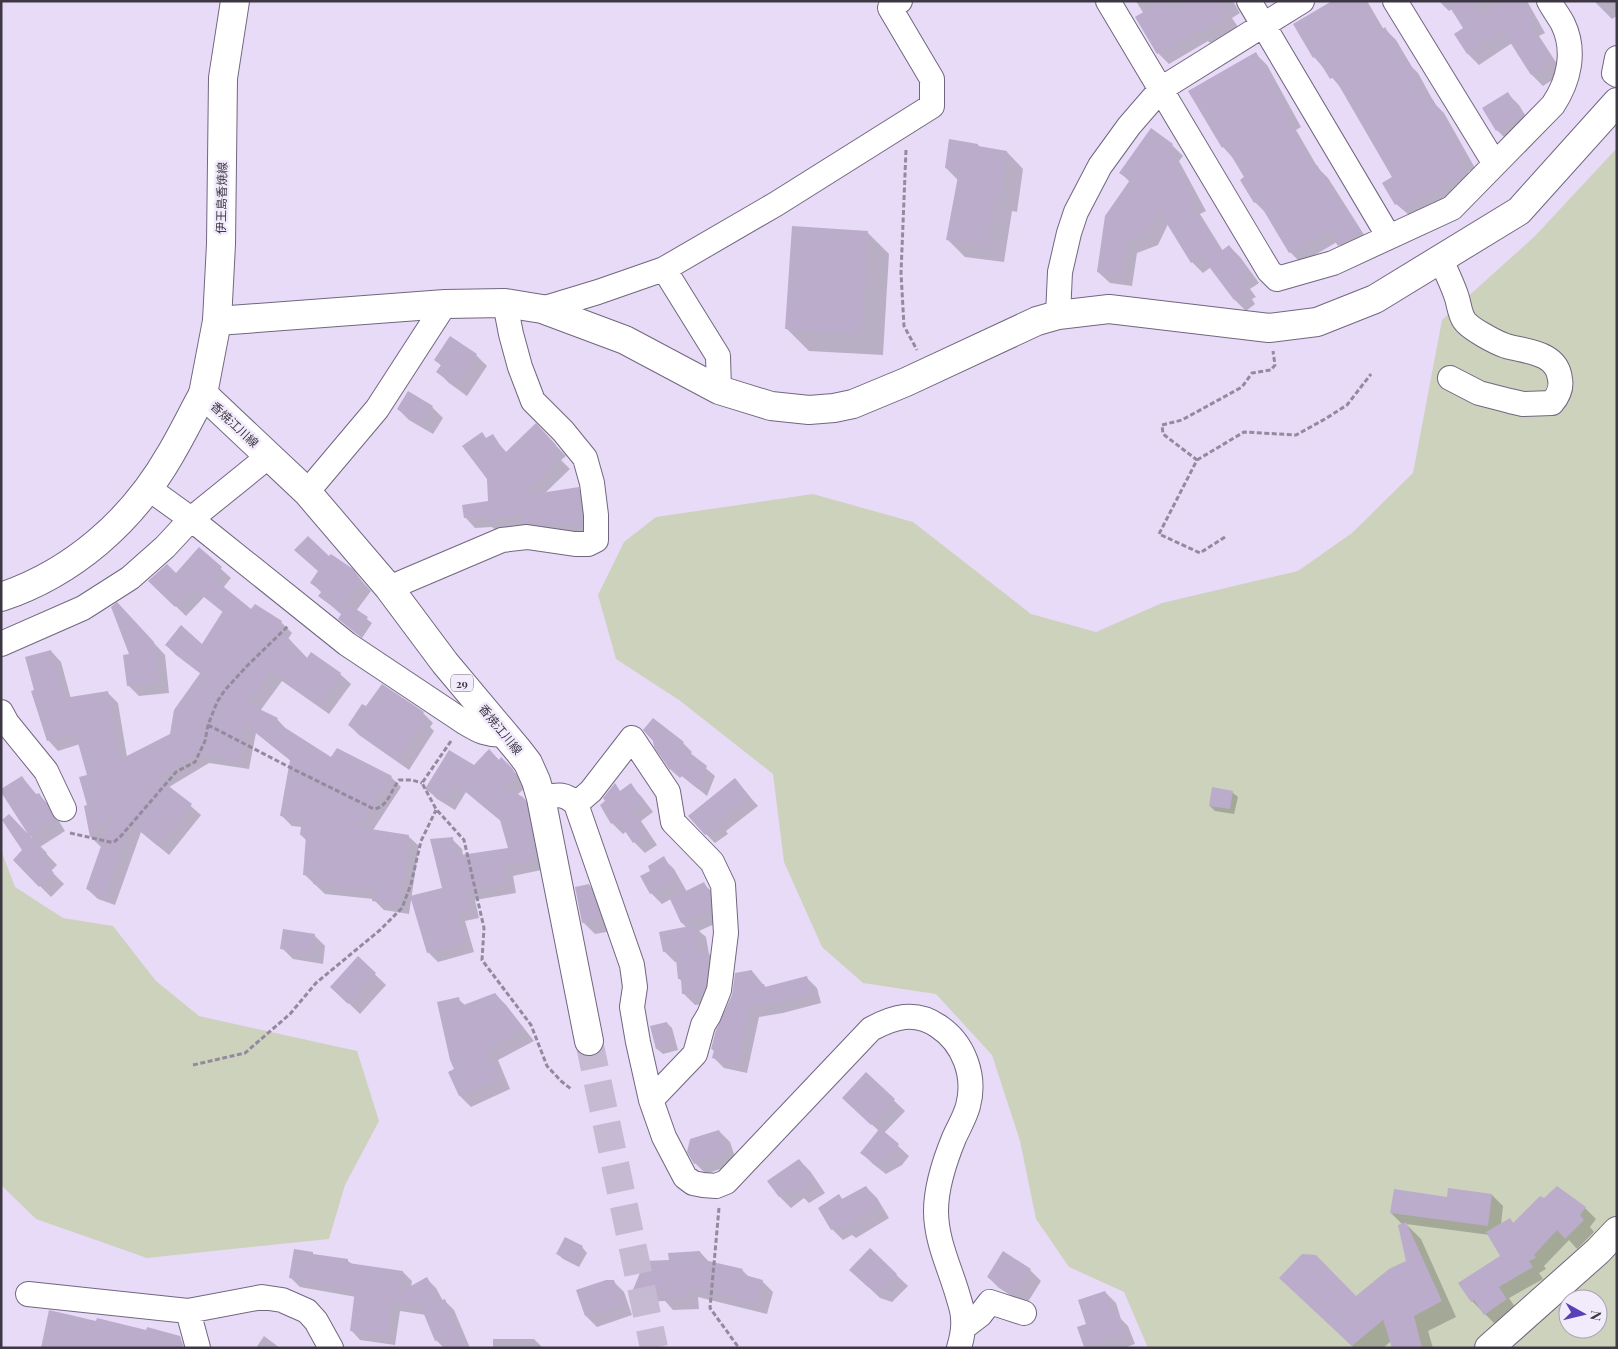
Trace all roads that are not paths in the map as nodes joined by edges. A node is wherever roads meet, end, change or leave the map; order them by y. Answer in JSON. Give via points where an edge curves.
{"nodes":[{"id":1,"x":235,"y":1,"type":"edge"},
{"id":2,"x":900,"y":1,"type":"edge"},
{"id":3,"x":1108,"y":1,"type":"edge"},
{"id":4,"x":1249,"y":1,"type":"edge"},
{"id":5,"x":1302,"y":1,"type":"edge"},
{"id":6,"x":1394,"y":1,"type":"edge"},
{"id":7,"x":1549,"y":1,"type":"edge"},
{"id":8,"x":1264,"y":25,"type":"junction"},
{"id":9,"x":1617,"y":58,"type":"edge"},
{"id":10,"x":1617,"y":75,"type":"edge"},
{"id":11,"x":1161,"y":89,"type":"junction"},
{"id":12,"x":1617,"y":102,"type":"edge"},
{"id":13,"x":1495,"y":164,"type":"junction"},
{"id":14,"x":1389,"y":237,"type":"junction"},
{"id":15,"x":1441,"y":259,"type":"junction"},
{"id":16,"x":664,"y":269,"type":"junction"},
{"id":17,"x":505,"y":303,"type":"junction"},
{"id":18,"x":445,"y":304,"type":"junction"},
{"id":19,"x":542,"y":309,"type":"junction"},
{"id":20,"x":1058,"y":315,"type":"junction"},
{"id":21,"x":216,"y":321,"type":"junction"},
{"id":22,"x":1450,"y":378,"type":"dead end"},
{"id":23,"x":719,"y":390,"type":"junction"},
{"id":24,"x":203,"y":394,"type":"junction"},
{"id":25,"x":269,"y":456,"type":"junction"},
{"id":26,"x":148,"y":488,"type":"junction"},
{"id":27,"x":307,"y":492,"type":"junction"},
{"id":28,"x":191,"y":519,"type":"junction"},
{"id":29,"x":389,"y":588,"type":"junction"},
{"id":30,"x":1,"y":597,"type":"edge"},
{"id":31,"x":1,"y":644,"type":"edge"},
{"id":32,"x":1,"y":712,"type":"edge"},
{"id":33,"x":506,"y":734,"type":"junction"},
{"id":34,"x":541,"y":798,"type":"junction"},
{"id":35,"x":576,"y":804,"type":"junction"},
{"id":36,"x":64,"y":809,"type":"road end"},
{"id":37,"x":589,"y":1041,"type":"tunnel mouth"},
{"id":38,"x":651,"y":1100,"type":"junction"},
{"id":39,"x":1617,"y":1231,"type":"edge"},
{"id":40,"x":28,"y":1294,"type":"dead end"},
{"id":41,"x":188,"y":1311,"type":"junction"},
{"id":42,"x":1024,"y":1313,"type":"dead end"},
{"id":43,"x":961,"y":1338,"type":"edge"},
{"id":44,"x":198,"y":1348,"type":"edge"},
{"id":45,"x":331,"y":1348,"type":"edge"},
{"id":46,"x":1489,"y":1348,"type":"edge"}],
"edges":[{"from":1,"to":21,"type":"street","name":"伊王島香焼線","via":[[223,78],[221,244]]},
{"from":2,"to":16,"type":"street","via":[[890,8],[932,79],[932,106],[776,204]]},
{"from":3,"to":11,"type":"street"},
{"from":4,"to":8,"type":"street"},
{"from":5,"to":8,"type":"street"},
{"from":6,"to":13,"type":"street"},
{"from":7,"to":13,"type":"street","via":[[1564,25],[1571,48],[1567,78],[1554,105]]},
{"from":8,"to":11,"type":"street"},
{"from":8,"to":14,"type":"street"},
{"from":9,"to":10,"type":"street","via":[[1614,73]]},
{"from":11,"to":14,"type":"street","via":[[1269,272],[1277,279],[1333,263]]},
{"from":11,"to":20,"type":"street","via":[[1100,166],[1076,212],[1060,272]]},
{"from":12,"to":15,"type":"street","via":[[1519,211]]},
{"from":13,"to":14,"type":"street","via":[[1452,208]]},
{"from":15,"to":20,"type":"street","via":[[1375,299],[1317,322],[1270,328],[1108,309]]},
{"from":15,"to":22,"type":"street","via":[[1464,321],[1504,346],[1551,360],[1560,372],[1561,386],[1552,404],[1523,404],[1479,393]]},
{"from":16,"to":19,"type":"street"},
{"from":16,"to":23,"type":"street","via":[[718,356]]},
{"from":17,"to":18,"type":"street"},
{"from":17,"to":19,"type":"street"},
{"from":17,"to":29,"type":"street","via":[[520,367],[534,401],[585,458],[592,483],[596,540],[588,544],[574,544],[527,537],[502,540]]},
{"from":18,"to":21,"type":"street"},
{"from":18,"to":27,"type":"street","via":[[377,409]]},
{"from":19,"to":23,"type":"street","via":[[625,340]]},
{"from":20,"to":23,"type":"street","via":[[853,404],[809,410],[771,406]]},
{"from":21,"to":24,"type":"street","name":"伊王島香焼線"},
{"from":24,"to":25,"type":"street","name":"香焼江川線","number":"29"},
{"from":24,"to":26,"type":"street","name":"伊王島香焼線","via":[[170,456]]},
{"from":25,"to":27,"type":"street","name":"香焼江川線","number":"29"},
{"from":25,"to":28,"type":"street"},
{"from":26,"to":28,"type":"street"},
{"from":26,"to":30,"type":"street","name":"伊王島香焼線","via":[[103,538],[75,561],[25,589]]},
{"from":27,"to":29,"type":"street","name":"香焼江川線","number":"29"},
{"from":28,"to":31,"type":"street","via":[[130,578],[84,608]]},
{"from":28,"to":33,"type":"street","via":[[347,644],[464,722],[483,732]]},
{"from":29,"to":33,"type":"street","name":"香焼江川線","number":"29","via":[[445,663]]},
{"from":32,"to":36,"type":"street","via":[[46,770]]},
{"from":33,"to":34,"type":"street","name":"香焼江川線","number":"29","via":[[528,763]]},
{"from":34,"to":35,"type":"street","via":[[562,795]]},
{"from":34,"to":37,"type":"street","name":"香焼江川線","number":"29"},
{"from":35,"to":38,"type":"street","via":[[632,965],[635,987],[632,1007]]},
{"from":35,"to":38,"type":"street","via":[[592,791],[632,738],[668,792],[673,822],[712,862],[723,885],[726,933],[719,990],[702,1025],[695,1054]]},
{"from":38,"to":43,"type":"street","via":[[664,1137],[685,1177],[693,1183],[716,1186],[726,1182],[750,1159],[871,1029],[888,1020],[907,1017],[930,1021],[950,1035],[964,1055],[970,1087],[968,1106],[939,1186],[936,1210],[938,1236],[964,1316]]},
{"from":39,"to":46,"type":"street"},
{"from":40,"to":41,"type":"street"},
{"from":41,"to":44,"type":"street"},
{"from":41,"to":45,"type":"street","via":[[262,1297],[292,1302],[307,1310]]},
{"from":42,"to":43,"type":"street","via":[[990,1302]]}]}
